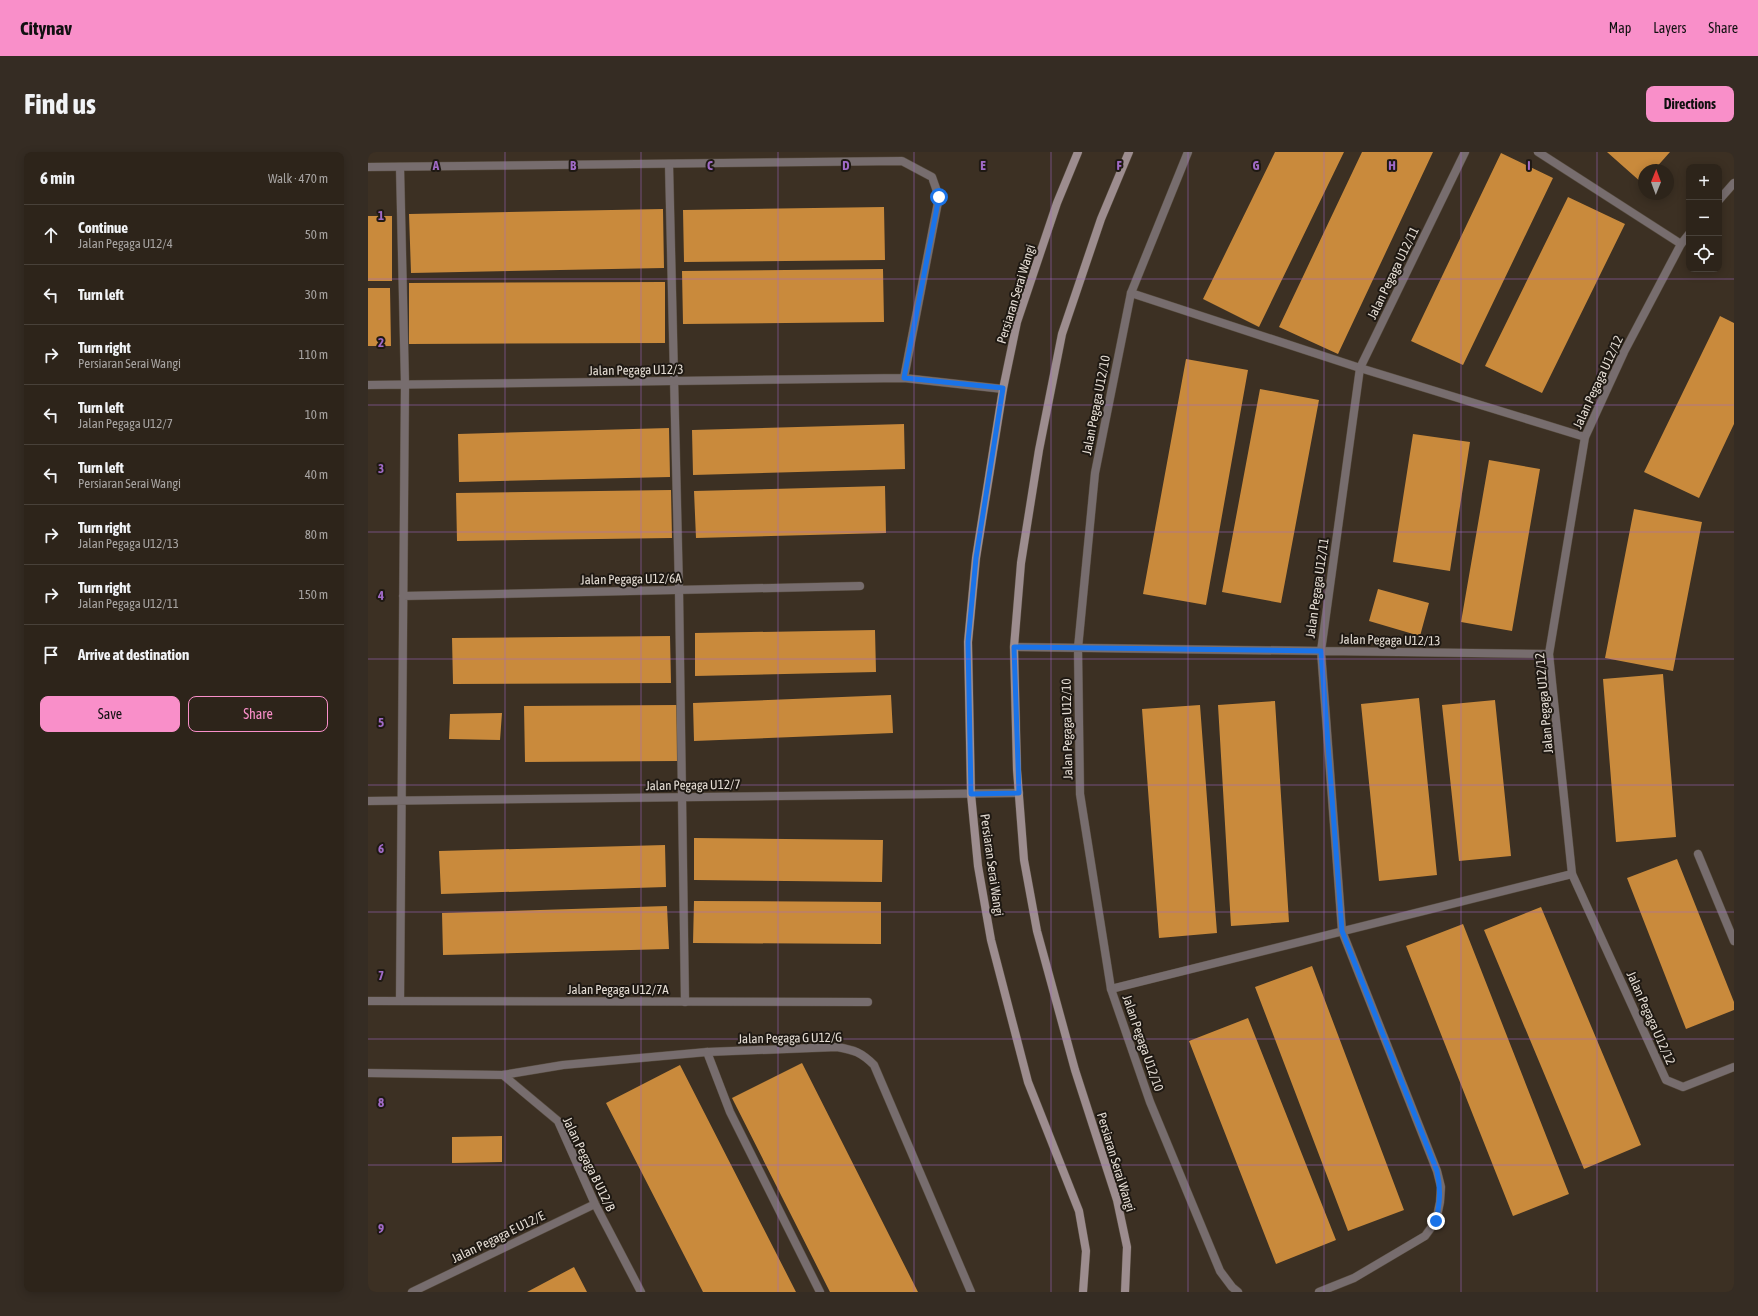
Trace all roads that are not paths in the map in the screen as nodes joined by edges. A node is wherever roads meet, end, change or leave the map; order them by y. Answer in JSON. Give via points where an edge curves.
{"nodes":[{"id":1,"x":1078,"y":152,"type":"edge"},
{"id":2,"x":1129,"y":152,"type":"edge"},
{"id":3,"x":1188,"y":152,"type":"edge"},
{"id":4,"x":1465,"y":152,"type":"edge"},
{"id":5,"x":1538,"y":152,"type":"edge"},
{"id":6,"x":669,"y":164,"type":"junction"},
{"id":7,"x":368,"y":167,"type":"edge"},
{"id":8,"x":400,"y":167,"type":"junction"},
{"id":9,"x":1734,"y":183,"type":"edge"},
{"id":10,"x":1722,"y":197,"type":"edge"},
{"id":11,"x":1687,"y":236,"type":"edge"},
{"id":12,"x":1681,"y":244,"type":"junction"},
{"id":13,"x":1131,"y":293,"type":"junction"},
{"id":14,"x":1360,"y":368,"type":"junction"},
{"id":15,"x":904,"y":378,"type":"junction"},
{"id":16,"x":674,"y":381,"type":"junction"},
{"id":17,"x":405,"y":384,"type":"junction"},
{"id":18,"x":368,"y":385,"type":"edge"},
{"id":19,"x":1003,"y":388,"type":"junction"},
{"id":20,"x":1586,"y":437,"type":"junction"},
{"id":21,"x":860,"y":586,"type":"dead end"},
{"id":22,"x":678,"y":590,"type":"junction"},
{"id":23,"x":403,"y":596,"type":"junction"},
{"id":24,"x":1014,"y":647,"type":"junction"},
{"id":25,"x":1078,"y":648,"type":"junction"},
{"id":26,"x":1321,"y":651,"type":"junction"},
{"id":27,"x":1549,"y":654,"type":"junction"},
{"id":28,"x":1019,"y":793,"type":"junction"},
{"id":29,"x":971,"y":794,"type":"junction"},
{"id":30,"x":682,"y":797,"type":"junction"},
{"id":31,"x":401,"y":800,"type":"junction"},
{"id":32,"x":368,"y":801,"type":"edge"},
{"id":33,"x":1698,"y":854,"type":"dead end"},
{"id":34,"x":1572,"y":874,"type":"junction"},
{"id":35,"x":1342,"y":931,"type":"junction"},
{"id":36,"x":1734,"y":941,"type":"edge"},
{"id":37,"x":1111,"y":989,"type":"junction"},
{"id":38,"x":368,"y":1001,"type":"edge"},
{"id":39,"x":400,"y":1001,"type":"junction"},
{"id":40,"x":685,"y":1002,"type":"junction"},
{"id":41,"x":868,"y":1002,"type":"dead end"},
{"id":42,"x":707,"y":1052,"type":"junction"},
{"id":43,"x":1734,"y":1067,"type":"edge"},
{"id":44,"x":368,"y":1073,"type":"edge"},
{"id":45,"x":503,"y":1075,"type":"junction"},
{"id":46,"x":595,"y":1204,"type":"junction"},
{"id":47,"x":412,"y":1292,"type":"edge"},
{"id":48,"x":641,"y":1292,"type":"edge"},
{"id":49,"x":820,"y":1292,"type":"edge"},
{"id":50,"x":971,"y":1292,"type":"edge"},
{"id":51,"x":1083,"y":1292,"type":"edge"},
{"id":52,"x":1125,"y":1292,"type":"edge"},
{"id":53,"x":1238,"y":1292,"type":"edge"},
{"id":54,"x":1319,"y":1292,"type":"edge"}],
"edges":[{"from":1,"to":19,"type":"street","name":"Persiaran Serai Wangi","via":[[1017,322]]},
{"from":2,"to":24,"type":"street","name":"Persiaran Serai Wangi","via":[[1101,219],[1062,334],[1039,450],[1025,541]]},
{"from":3,"to":13,"type":"street","name":"Jalan Pegaga U12/10"},
{"from":4,"to":14,"type":"street","name":"Jalan Pegaga U12/11"},
{"from":5,"to":12,"type":"street"},
{"from":6,"to":8,"type":"street"},
{"from":6,"to":15,"type":"street","via":[[902,161],[932,177],[939,197]]},
{"from":6,"to":16,"type":"street"},
{"from":7,"to":8,"type":"street"},
{"from":8,"to":17,"type":"street"},
{"from":9,"to":10,"type":"street"},
{"from":11,"to":12,"type":"street","name":"Jalan Pegaga U12/12"},
{"from":12,"to":20,"type":"street","name":"Jalan Pegaga U12/12","via":[[1624,352]]},
{"from":13,"to":14,"type":"street"},
{"from":13,"to":25,"type":"street","name":"Jalan Pegaga U12/10","via":[[1095,474]]},
{"from":14,"to":20,"type":"street"},
{"from":14,"to":26,"type":"street","name":"Jalan Pegaga U12/11"},
{"from":15,"to":16,"type":"street","name":"Jalan Pegaga U12/3"},
{"from":15,"to":19,"type":"street","name":"Jalan Pegaga U12/3"},
{"from":16,"to":17,"type":"street","name":"Jalan Pegaga U12/3"},
{"from":16,"to":22,"type":"street"},
{"from":17,"to":18,"type":"street","name":"Jalan Pegaga U12/3"},
{"from":17,"to":23,"type":"street"},
{"from":19,"to":29,"type":"street","name":"Persiaran Serai Wangi","via":[[976,558],[968,642]]},
{"from":20,"to":27,"type":"street","name":"Jalan Pegaga U12/12"},
{"from":21,"to":22,"type":"street","name":"Jalan Pegaga U12/6A"},
{"from":22,"to":23,"type":"street","name":"Jalan Pegaga U12/6A"},
{"from":22,"to":30,"type":"street"},
{"from":23,"to":31,"type":"street"},
{"from":24,"to":25,"type":"street","name":"Jalan Pegaga U12/13"},
{"from":24,"to":28,"type":"street","name":"Persiaran Serai Wangi"},
{"from":25,"to":26,"type":"street","name":"Jalan Pegaga U12/13"},
{"from":25,"to":37,"type":"street","name":"Jalan Pegaga U12/10","via":[[1080,794]]},
{"from":26,"to":27,"type":"street","name":"Jalan Pegaga U12/13"},
{"from":26,"to":35,"type":"street","name":"Jalan Pegaga U12/11"},
{"from":27,"to":34,"type":"street","name":"Jalan Pegaga U12/12"},
{"from":28,"to":29,"type":"street","name":"Jalan Pegaga U12/7"},
{"from":28,"to":52,"type":"street","name":"Persiaran Serai Wangi","via":[[1024,860],[1037,931],[1075,1070],[1117,1200],[1127,1248]]},
{"from":29,"to":30,"type":"street","name":"Jalan Pegaga U12/7"},
{"from":29,"to":51,"type":"street","name":"Persiaran Serai Wangi","via":[[978,866],[991,940],[1028,1082],[1079,1211],[1086,1251]]},
{"from":30,"to":31,"type":"street","name":"Jalan Pegaga U12/7"},
{"from":30,"to":40,"type":"street"},
{"from":31,"to":32,"type":"street","name":"Jalan Pegaga U12/7"},
{"from":31,"to":39,"type":"street"},
{"from":33,"to":36,"type":"street"},
{"from":34,"to":35,"type":"street"},
{"from":34,"to":43,"type":"street","name":"Jalan Pegaga U12/12","via":[[1666,1080],[1683,1087]]},
{"from":35,"to":37,"type":"street"},
{"from":35,"to":54,"type":"street","name":"Jalan Pegaga U12/11","via":[[1437,1171],[1440,1202],[1436,1221],[1425,1236],[1354,1278]]},
{"from":37,"to":53,"type":"street","name":"Jalan Pegaga U12/10","via":[[1150,1102],[1220,1271]]},
{"from":38,"to":39,"type":"street","name":"Jalan Pegaga U12/7A"},
{"from":39,"to":40,"type":"street","name":"Jalan Pegaga U12/7A"},
{"from":40,"to":41,"type":"street","name":"Jalan Pegaga U12/7A"},
{"from":42,"to":45,"type":"street","name":"Jalan Pegaga G U12/G","via":[[563,1065]]},
{"from":42,"to":49,"type":"street","via":[[730,1112]]},
{"from":42,"to":50,"type":"street","name":"Jalan Pegaga G U12/G","via":[[837,1047],[854,1050],[865,1056],[874,1065]]},
{"from":44,"to":45,"type":"street"},
{"from":45,"to":46,"type":"street","name":"Jalan Pegaga B U12/B","via":[[558,1121]]},
{"from":46,"to":47,"type":"street","name":"Jalan Pegaga E U12/E"},
{"from":46,"to":48,"type":"street","name":"Jalan Pegaga B U12/B"}]}
